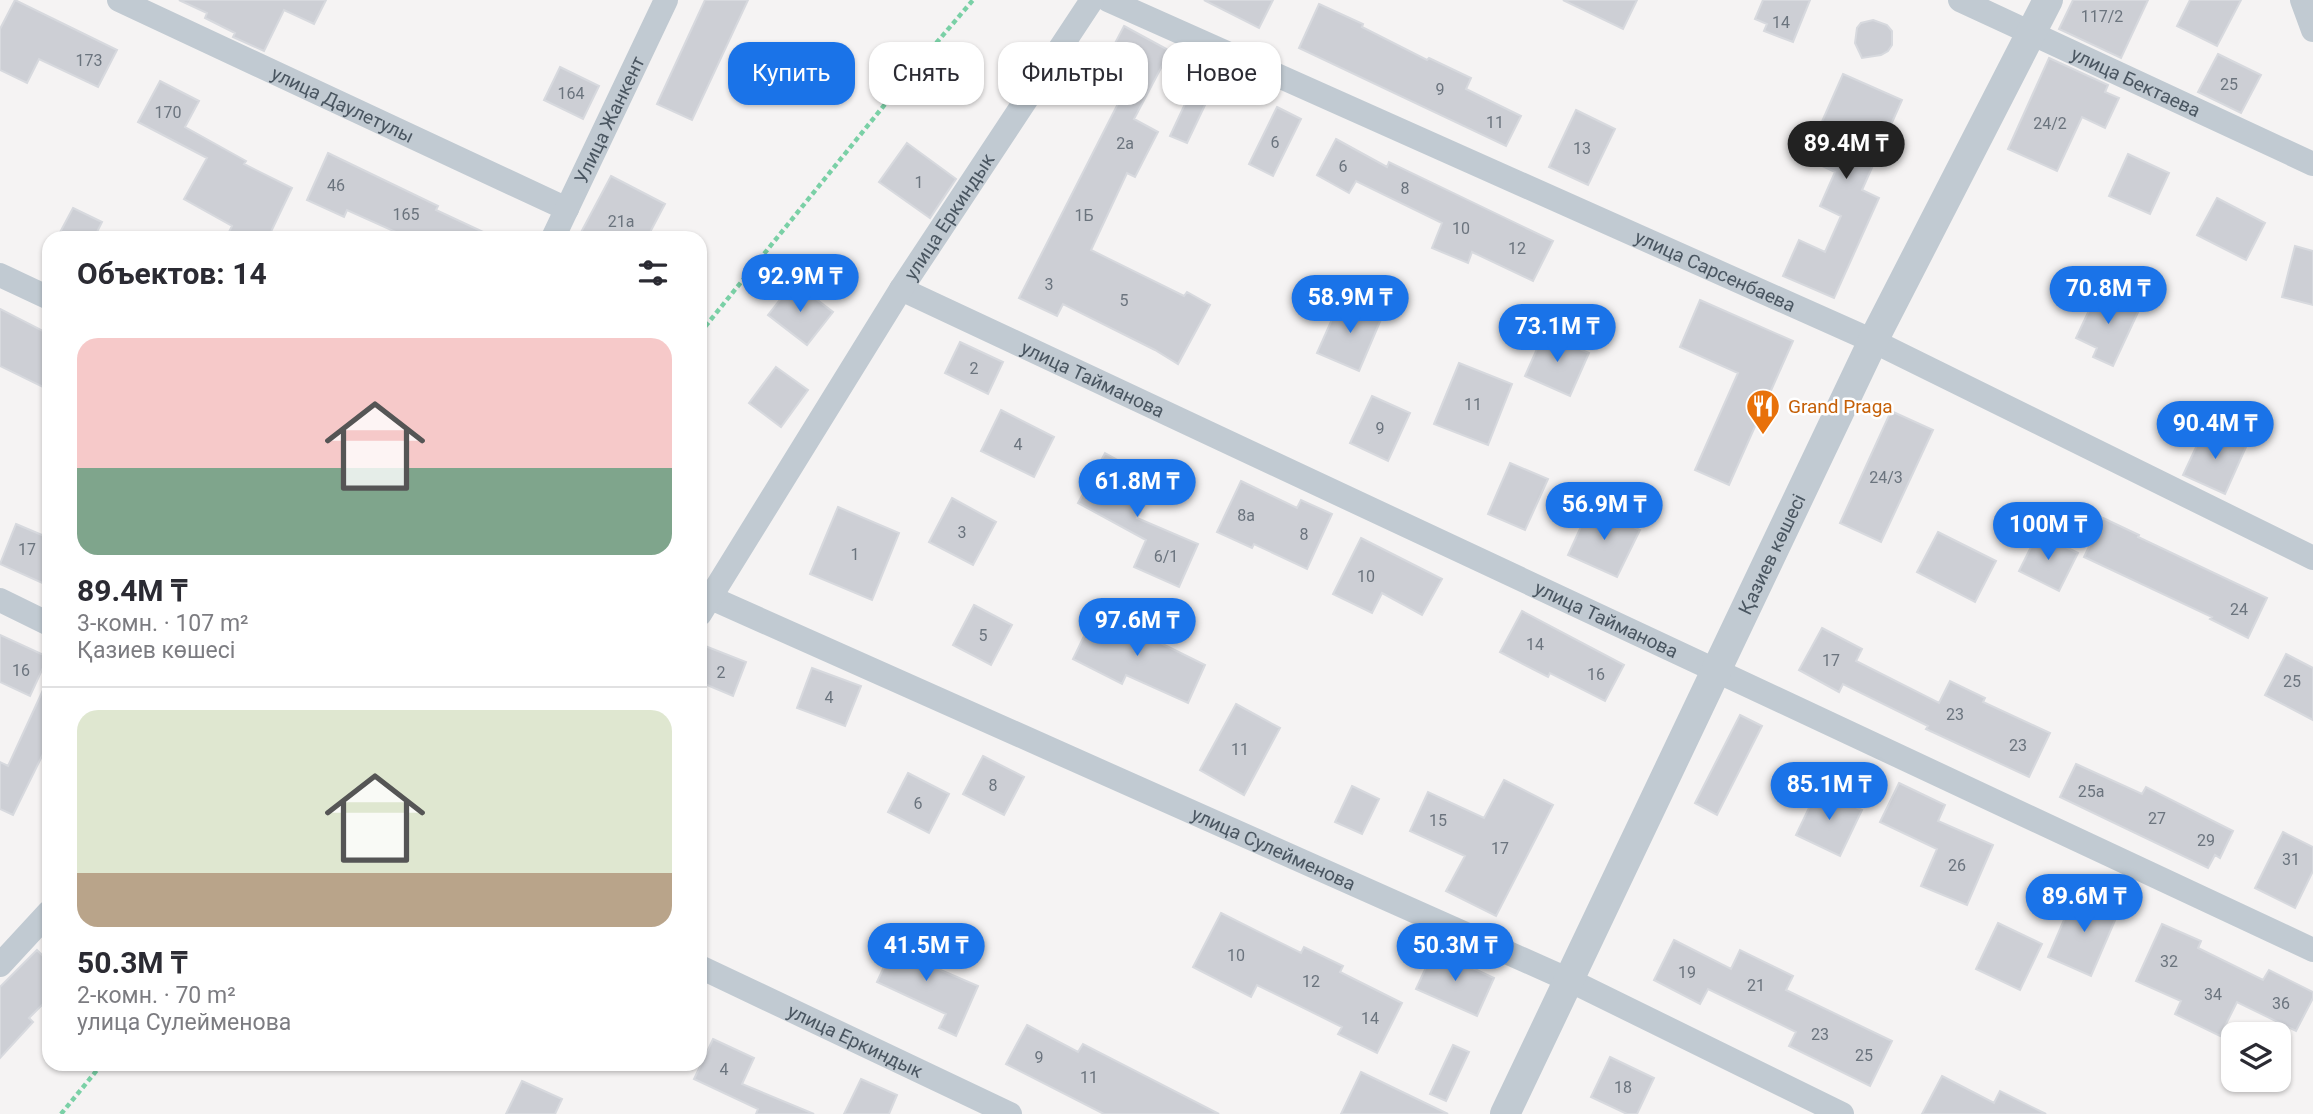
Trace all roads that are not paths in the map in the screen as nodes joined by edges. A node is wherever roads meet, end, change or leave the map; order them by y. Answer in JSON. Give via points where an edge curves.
{"nodes":[{"id":1,"x":119,"y":0,"type":"edge"},
{"id":2,"x":666,"y":0,"type":"edge"},
{"id":3,"x":1091,"y":0,"type":"edge"},
{"id":4,"x":1108,"y":0,"type":"edge"},
{"id":5,"x":1960,"y":0,"type":"edge"},
{"id":6,"x":2048,"y":0,"type":"edge"},
{"id":7,"x":2302,"y":0,"type":"edge"},
{"id":8,"x":2313,"y":30,"type":"edge"},
{"id":9,"x":2031,"y":34,"type":"junction"},
{"id":10,"x":2313,"y":164,"type":"edge"},
{"id":11,"x":567,"y":209,"type":"junction"},
{"id":12,"x":556,"y":231,"type":"edge"},
{"id":13,"x":0,"y":275,"type":"edge"},
{"id":14,"x":901,"y":289,"type":"junction"},
{"id":15,"x":42,"y":295,"type":"edge"},
{"id":16,"x":1874,"y":341,"type":"junction"},
{"id":17,"x":2313,"y":558,"type":"edge"},
{"id":18,"x":707,"y":595,"type":"edge"},
{"id":19,"x":0,"y":600,"type":"edge"},
{"id":20,"x":707,"y":603,"type":"edge"},
{"id":21,"x":42,"y":621,"type":"edge"},
{"id":22,"x":1716,"y":672,"type":"junction"},
{"id":23,"x":42,"y":920,"type":"edge"},
{"id":24,"x":2313,"y":950,"type":"edge"},
{"id":25,"x":0,"y":965,"type":"edge"},
{"id":26,"x":707,"y":970,"type":"edge"},
{"id":27,"x":1569,"y":980,"type":"junction"},
{"id":28,"x":1010,"y":1114,"type":"edge"},
{"id":29,"x":1505,"y":1114,"type":"edge"},
{"id":30,"x":1842,"y":1114,"type":"edge"}],
"edges":[{"from":1,"to":11,"type":"street","name":"улица Даулетулы"},
{"from":2,"to":11,"type":"street","name":"Улица Жанкент"},
{"from":3,"to":14,"type":"street","name":"улица Еркиндык"},
{"from":4,"to":16,"type":"street","name":"улица Сарсенбаева"},
{"from":5,"to":9,"type":"street","name":"улица Бектаева"},
{"from":6,"to":9,"type":"street","name":"Қазиев көшесі"},
{"from":7,"to":8,"type":"street"},
{"from":9,"to":10,"type":"street","name":"улица Бектаева"},
{"from":9,"to":16,"type":"street","name":"Қазиев көшесі"},
{"from":11,"to":12,"type":"street","name":"Улица Жанкент"},
{"from":13,"to":15,"type":"street"},
{"from":14,"to":18,"type":"street","name":"улица Еркиндык"},
{"from":14,"to":22,"type":"street","name":"улица Тайманова"},
{"from":16,"to":17,"type":"street","name":"улица Сарсенбаева"},
{"from":16,"to":22,"type":"street","name":"Қазиев көшесі"},
{"from":19,"to":21,"type":"street"},
{"from":20,"to":27,"type":"street","name":"улица Сулейменова"},
{"from":22,"to":24,"type":"street","name":"улица Тайманова"},
{"from":22,"to":27,"type":"street","name":"Қазиев көшесі"},
{"from":23,"to":25,"type":"street"},
{"from":26,"to":28,"type":"street","name":"улица Еркиндык"},
{"from":27,"to":29,"type":"street","name":"Қазиев көшесі"},
{"from":27,"to":30,"type":"street","name":"улица Сулейменова"}]}
